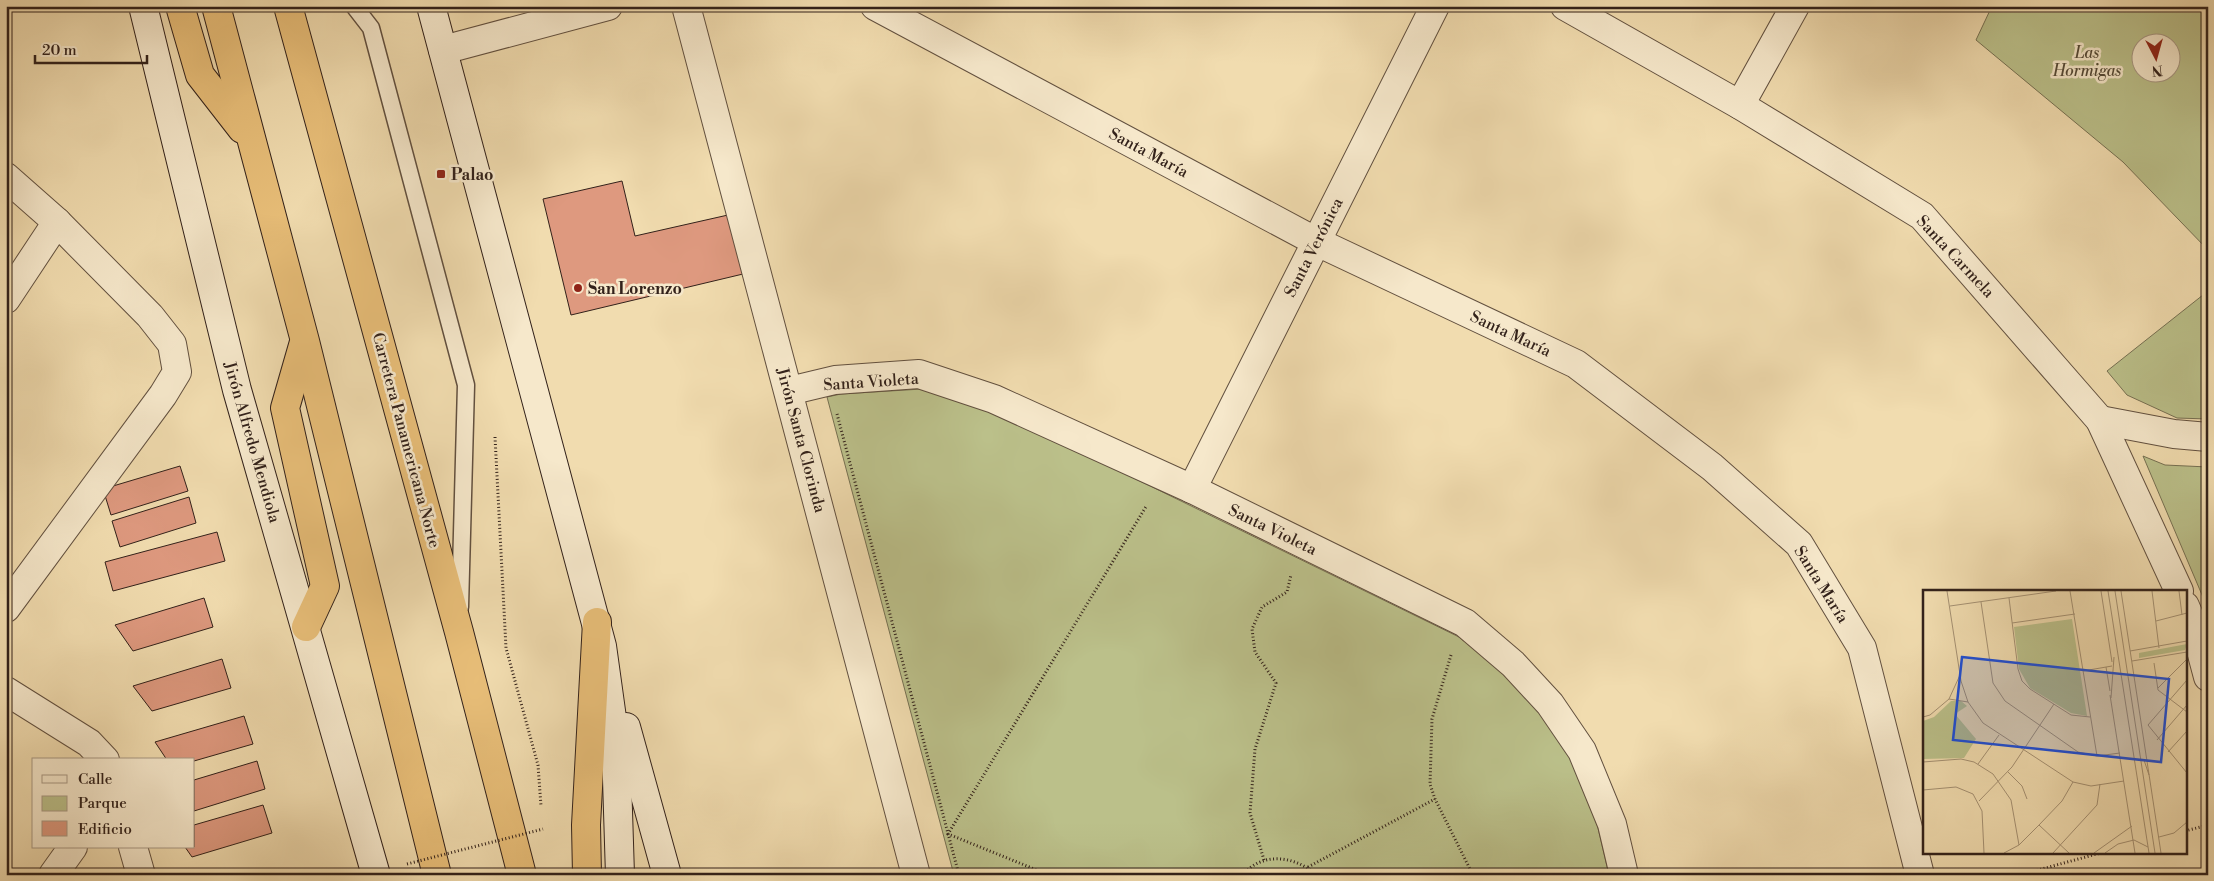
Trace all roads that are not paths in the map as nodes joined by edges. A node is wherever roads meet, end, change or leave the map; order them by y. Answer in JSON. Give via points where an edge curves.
{"nodes":[{"id":1,"x":143,"y":6,"type":"edge"},
{"id":2,"x":180,"y":6,"type":"edge"},
{"id":3,"x":216,"y":6,"type":"edge"},
{"id":4,"x":288,"y":6,"type":"edge"},
{"id":5,"x":354,"y":6,"type":"edge"},
{"id":6,"x":431,"y":6,"type":"edge"},
{"id":7,"x":608,"y":6,"type":"edge"},
{"id":8,"x":686,"y":6,"type":"edge"},
{"id":9,"x":875,"y":6,"type":"edge"},
{"id":10,"x":1435,"y":6,"type":"edge"},
{"id":11,"x":1565,"y":6,"type":"edge"},
{"id":12,"x":1795,"y":6,"type":"edge"},
{"id":13,"x":443,"y":50,"type":"junction"},
{"id":14,"x":1740,"y":105,"type":"junction"},
{"id":15,"x":249,"y":138,"type":"junction"},
{"id":16,"x":6,"y":177,"type":"edge"},
{"id":17,"x":57,"y":222,"type":"junction"},
{"id":18,"x":1315,"y":241,"type":"junction"},
{"id":19,"x":6,"y":298,"type":"edge"},
{"id":20,"x":305,"y":341,"type":"junction"},
{"id":21,"x":789,"y":391,"type":"junction"},
{"id":22,"x":2100,"y":420,"type":"junction"},
{"id":23,"x":2208,"y":437,"type":"edge"},
{"id":24,"x":1192,"y":489,"type":"junction"},
{"id":25,"x":2179,"y":590,"type":"edge"},
{"id":26,"x":6,"y":608,"type":"edge"},
{"id":27,"x":2186,"y":608,"type":"edge"},
{"id":28,"x":306,"y":628,"type":"junction"},
{"id":29,"x":459,"y":632,"type":"junction"},
{"id":30,"x":600,"y":634,"type":"junction"},
{"id":31,"x":2208,"y":677,"type":"edge"},
{"id":32,"x":6,"y":691,"type":"edge"},
{"id":33,"x":103,"y":758,"type":"edge"},
{"id":34,"x":72,"y":848,"type":"edge"},
{"id":35,"x":133,"y":848,"type":"edge"},
{"id":36,"x":53,"y":875,"type":"edge"},
{"id":37,"x":141,"y":875,"type":"edge"},
{"id":38,"x":376,"y":875,"type":"edge"},
{"id":39,"x":436,"y":875,"type":"edge"},
{"id":40,"x":522,"y":875,"type":"edge"},
{"id":41,"x":587,"y":875,"type":"edge"},
{"id":42,"x":620,"y":875,"type":"edge"},
{"id":43,"x":667,"y":875,"type":"edge"},
{"id":44,"x":916,"y":875,"type":"edge"},
{"id":45,"x":1624,"y":875,"type":"edge"},
{"id":46,"x":1920,"y":875,"type":"edge"}],
"edges":[{"from":1,"to":28,"type":"street","name":"Jirón Alfredo Mendiola","via":[[237,390]]},
{"from":2,"to":15,"type":"highway","via":[[200,75]]},
{"from":3,"to":15,"type":"highway"},
{"from":4,"to":29,"type":"highway","name":"Carretera Panamericana Norte"},
{"from":5,"to":29,"type":"lane","via":[[371,28],[466,385]]},
{"from":6,"to":13,"type":"street"},
{"from":7,"to":13,"type":"street"},
{"from":8,"to":21,"type":"street","name":"Jirón Santa Clorinda"},
{"from":9,"to":18,"type":"street","name":"Santa María"},
{"from":10,"to":18,"type":"street","name":"Santa Verónica"},
{"from":11,"to":14,"type":"street","name":"Santa Carmela"},
{"from":12,"to":14,"type":"street"},
{"from":13,"to":30,"type":"street"},
{"from":14,"to":22,"type":"street","name":"Santa Carmela","via":[[1922,216]]},
{"from":15,"to":20,"type":"highway"},
{"from":16,"to":17,"type":"street"},
{"from":17,"to":19,"type":"street"},
{"from":17,"to":26,"type":"street","via":[[150,316],[172,344],[177,372]]},
{"from":18,"to":24,"type":"street","name":"Santa Verónica"},
{"from":18,"to":46,"type":"street","name":"Santa María","via":[[1576,364],[1712,467],[1798,544],[1862,648]]},
{"from":20,"to":28,"type":"highway","via":[[285,408],[325,586]]},
{"from":20,"to":39,"type":"highway"},
{"from":21,"to":24,"type":"street","name":"Santa Violeta","via":[[835,380],[919,374],[994,399]]},
{"from":21,"to":44,"type":"street","name":"Jirón Santa Clorinda"},
{"from":22,"to":23,"type":"street"},
{"from":22,"to":25,"type":"street","name":"Santa Carmela"},
{"from":24,"to":45,"type":"street","name":"Santa Violeta","via":[[1465,624],[1513,664],[1550,704],[1582,751],[1612,824]]},
{"from":27,"to":31,"type":"street"},
{"from":28,"to":38,"type":"street","name":"Jirón Alfredo Mendiola"},
{"from":29,"to":40,"type":"highway","name":"Carretera Panamericana Norte"},
{"from":30,"to":41,"type":"highway","via":[[586,825]]},
{"from":30,"to":42,"type":"street","via":[[616,747]]},
{"from":30,"to":43,"type":"street"},
{"from":32,"to":33,"type":"street","via":[[89,743]]},
{"from":34,"to":36,"type":"street"},
{"from":35,"to":37,"type":"street"}]}
